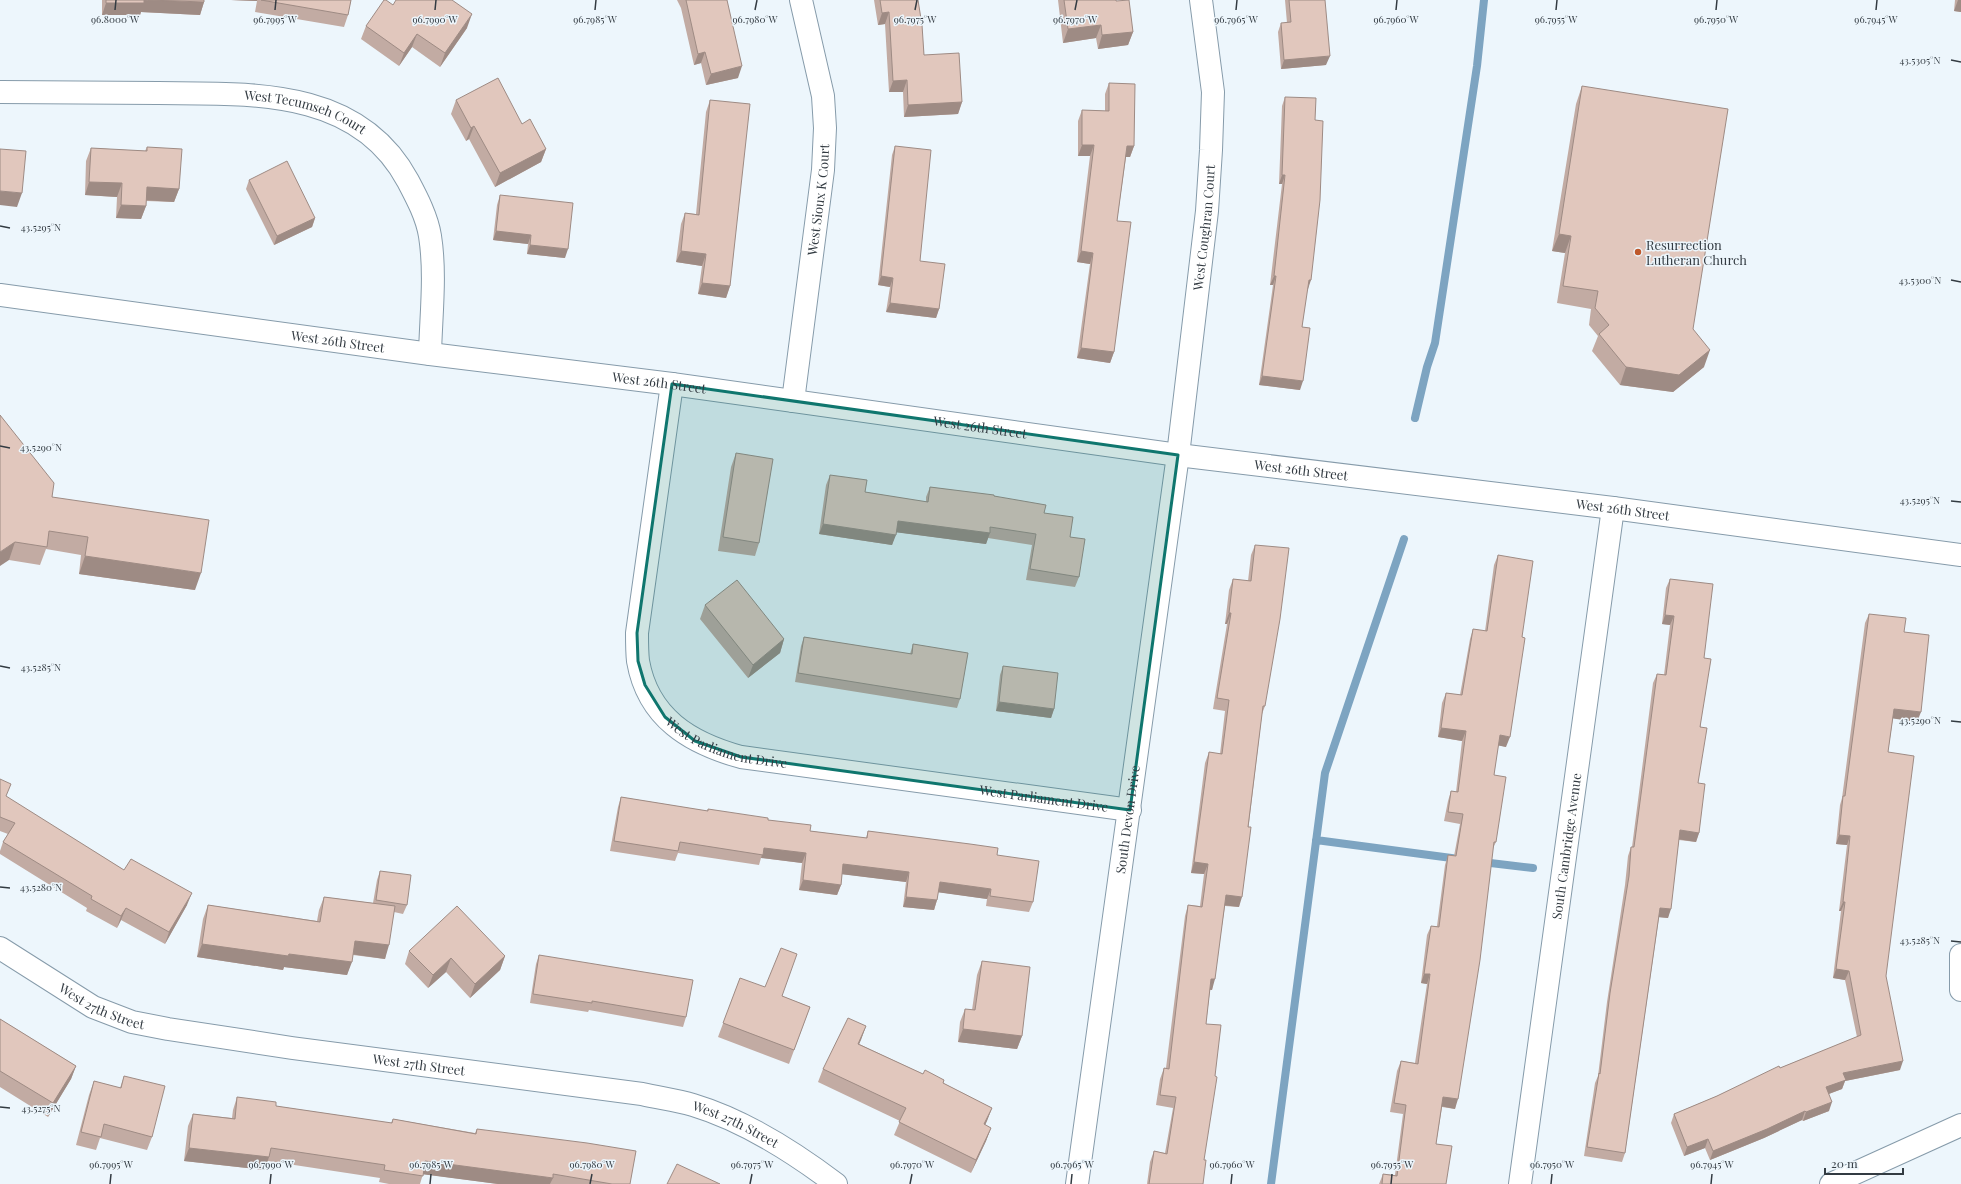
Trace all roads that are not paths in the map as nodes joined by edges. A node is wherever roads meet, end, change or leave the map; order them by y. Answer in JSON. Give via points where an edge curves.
{"nodes":[{"id":1,"x":801,"y":0,"type":"edge"},
{"id":2,"x":1201,"y":0,"type":"edge"},
{"id":3,"x":0,"y":92,"type":"edge"},
{"id":4,"x":0,"y":295,"type":"edge"},
{"id":5,"x":430,"y":354,"type":"junction"},
{"id":6,"x":672,"y":384,"type":"junction"},
{"id":7,"x":793,"y":401,"type":"junction"},
{"id":8,"x":1178,"y":455,"type":"junction"},
{"id":9,"x":1613,"y":508,"type":"junction"},
{"id":10,"x":1961,"y":555,"type":"edge"},
{"id":11,"x":1130,"y":810,"type":"junction"},
{"id":12,"x":0,"y":948,"type":"edge"},
{"id":13,"x":1961,"y":955,"type":"edge"},
{"id":14,"x":1961,"y":990,"type":"edge"},
{"id":15,"x":1961,"y":1125,"type":"edge"},
{"id":16,"x":836,"y":1184,"type":"edge"},
{"id":17,"x":1077,"y":1184,"type":"edge"},
{"id":18,"x":1520,"y":1184,"type":"edge"},
{"id":19,"x":1831,"y":1184,"type":"edge"}],
"edges":[{"from":1,"to":7,"type":"street","name":"West Sioux K Court","via":[[822,96],[825,128],[823,170]]},
{"from":2,"to":8,"type":"street","name":"West Coughran Court","via":[[1213,92],[1212,150]]},
{"from":3,"to":5,"type":"street","name":"West Tecumseh Court","via":[[275,96],[340,115],[368,132],[389,151],[404,174],[418,199],[430,235],[433,277]]},
{"from":4,"to":5,"type":"street","name":"West 26th Street"},
{"from":5,"to":6,"type":"street","name":"West 26th Street"},
{"from":6,"to":7,"type":"street","name":"West 26th Street"},
{"from":6,"to":11,"type":"street","name":"West Parliament Drive","via":[[637,633],[638,661],[645,685],[665,717],[680,731],[716,750],[741,756]]},
{"from":7,"to":8,"type":"street","name":"West 26th Street"},
{"from":8,"to":9,"type":"street","name":"West 26th Street"},
{"from":8,"to":11,"type":"street","name":"South Devon Drive"},
{"from":9,"to":10,"type":"street","name":"West 26th Street"},
{"from":9,"to":18,"type":"street","name":"South Cambridge Avenue"},
{"from":11,"to":17,"type":"street","name":"South Devon Drive"},
{"from":12,"to":16,"type":"street","name":"West 27th Street","via":[[93,1007],[132,1022],[168,1030],[292,1048],[642,1094],[692,1105],[746,1128],[809,1163]]},
{"from":13,"to":14,"type":"street"},
{"from":15,"to":19,"type":"street"}]}
